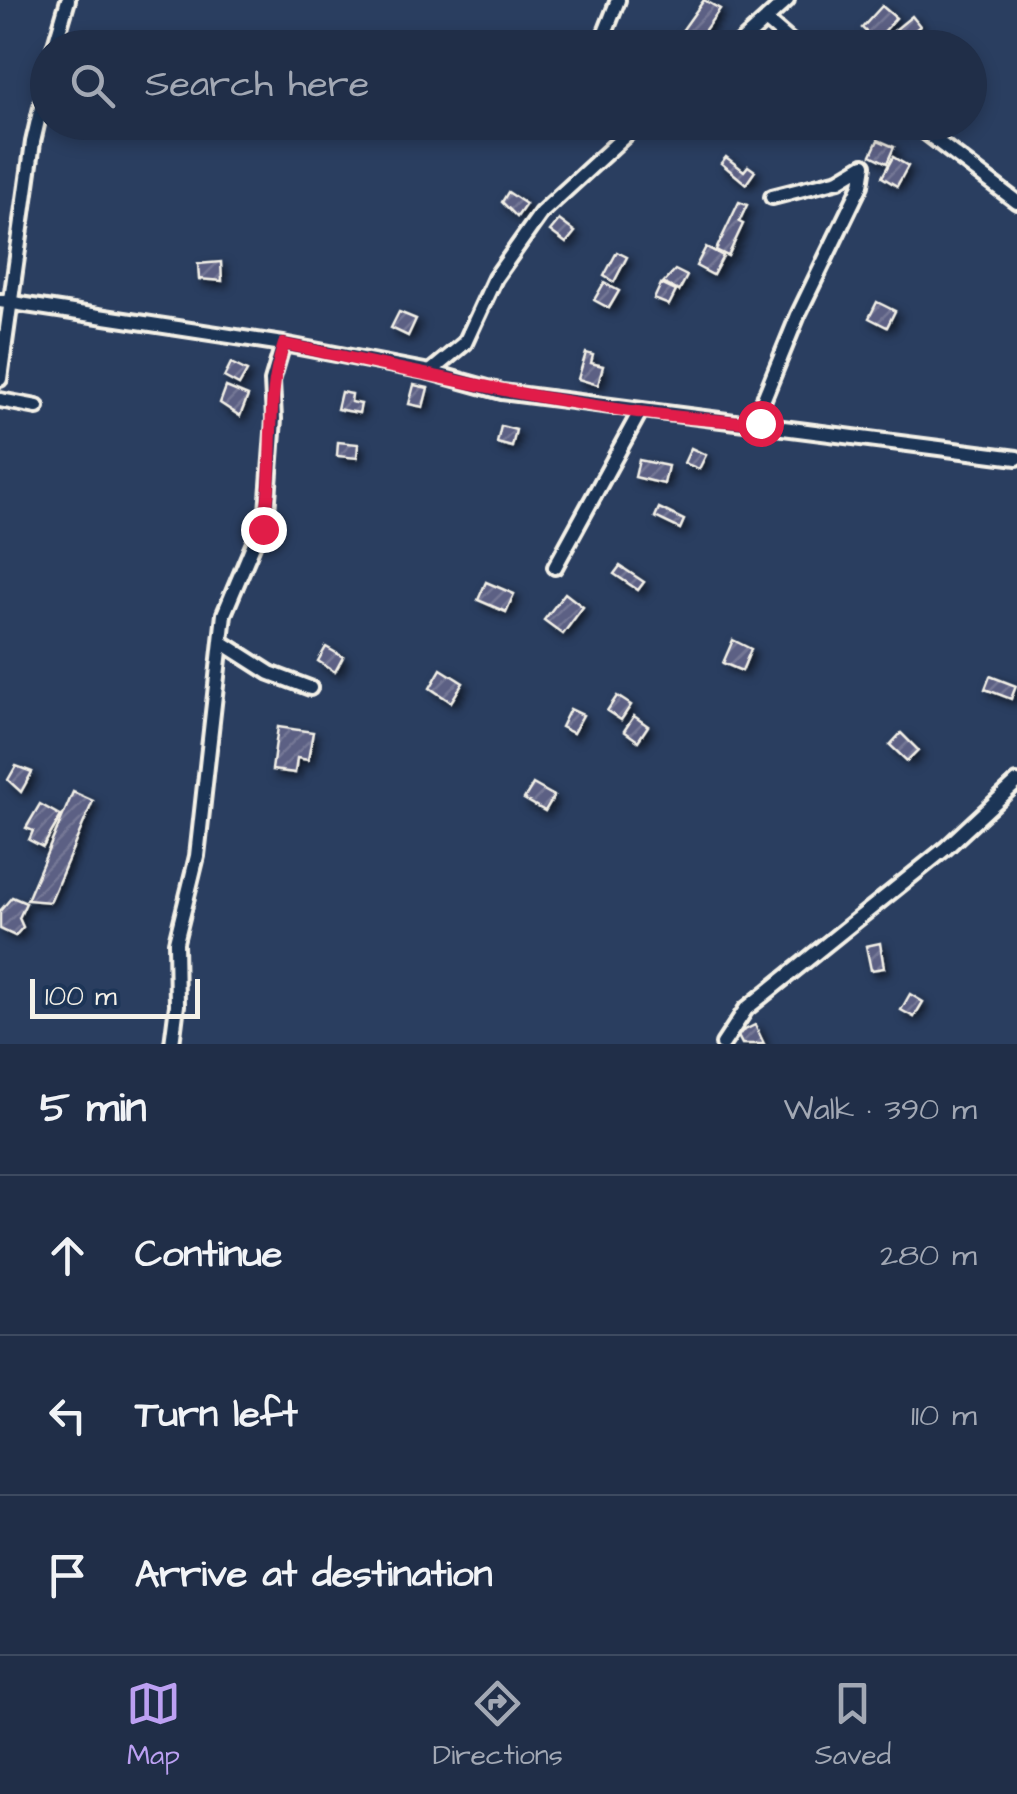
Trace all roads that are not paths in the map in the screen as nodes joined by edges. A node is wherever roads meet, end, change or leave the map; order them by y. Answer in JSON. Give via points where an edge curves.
{"nodes":[{"id":1,"x":68,"y":0,"type":"edge"},
{"id":2,"x":618,"y":0,"type":"edge"},
{"id":3,"x":787,"y":0,"type":"edge"},
{"id":4,"x":768,"y":22,"type":"junction"},
{"id":5,"x":59,"y":30,"type":"edge"},
{"id":6,"x":606,"y":30,"type":"edge"},
{"id":7,"x":758,"y":30,"type":"edge"},
{"id":8,"x":777,"y":30,"type":"edge"},
{"id":9,"x":33,"y":140,"type":"edge"},
{"id":10,"x":621,"y":140,"type":"edge"},
{"id":11,"x":936,"y":140,"type":"edge"},
{"id":12,"x":772,"y":197,"type":"dead end"},
{"id":13,"x":1017,"y":202,"type":"edge"},
{"id":14,"x":5,"y":302,"type":"edge"},
{"id":15,"x":284,"y":344,"type":"junction"},
{"id":16,"x":430,"y":372,"type":"junction"},
{"id":17,"x":0,"y":379,"type":"edge"},
{"id":18,"x":0,"y":400,"type":"edge"},
{"id":19,"x":38,"y":407,"type":"dead end"},
{"id":20,"x":641,"y":410,"type":"junction"},
{"id":21,"x":754,"y":423,"type":"junction"},
{"id":22,"x":1017,"y":458,"type":"edge"},
{"id":23,"x":555,"y":567,"type":"dead end"},
{"id":24,"x":223,"y":643,"type":"junction"},
{"id":25,"x":310,"y":688,"type":"dead end"},
{"id":26,"x":1017,"y":782,"type":"edge"},
{"id":27,"x":172,"y":1044,"type":"edge"},
{"id":28,"x":723,"y":1044,"type":"edge"}],
"edges":[{"from":1,"to":5,"type":"street"},
{"from":2,"to":6,"type":"street"},
{"from":3,"to":4,"type":"street"},
{"from":4,"to":7,"type":"street"},
{"from":4,"to":8,"type":"street"},
{"from":9,"to":14,"type":"street"},
{"from":10,"to":16,"type":"street","via":[[541,213],[496,278],[465,343]]},
{"from":11,"to":13,"type":"street"},
{"from":12,"to":21,"type":"street","via":[[839,180],[864,165],[861,186]]},
{"from":14,"to":15,"type":"street"},
{"from":14,"to":17,"type":"street"},
{"from":15,"to":16,"type":"street"},
{"from":15,"to":24,"type":"street","via":[[272,381],[267,512],[229,599]]},
{"from":16,"to":20,"type":"street","via":[[502,392]]},
{"from":18,"to":19,"type":"street"},
{"from":20,"to":21,"type":"street"},
{"from":20,"to":23,"type":"street"},
{"from":21,"to":22,"type":"street"},
{"from":24,"to":25,"type":"street","via":[[270,673]]},
{"from":24,"to":27,"type":"street","via":[[197,856],[176,942]]},
{"from":26,"to":28,"type":"street","via":[[746,1010]]}]}
